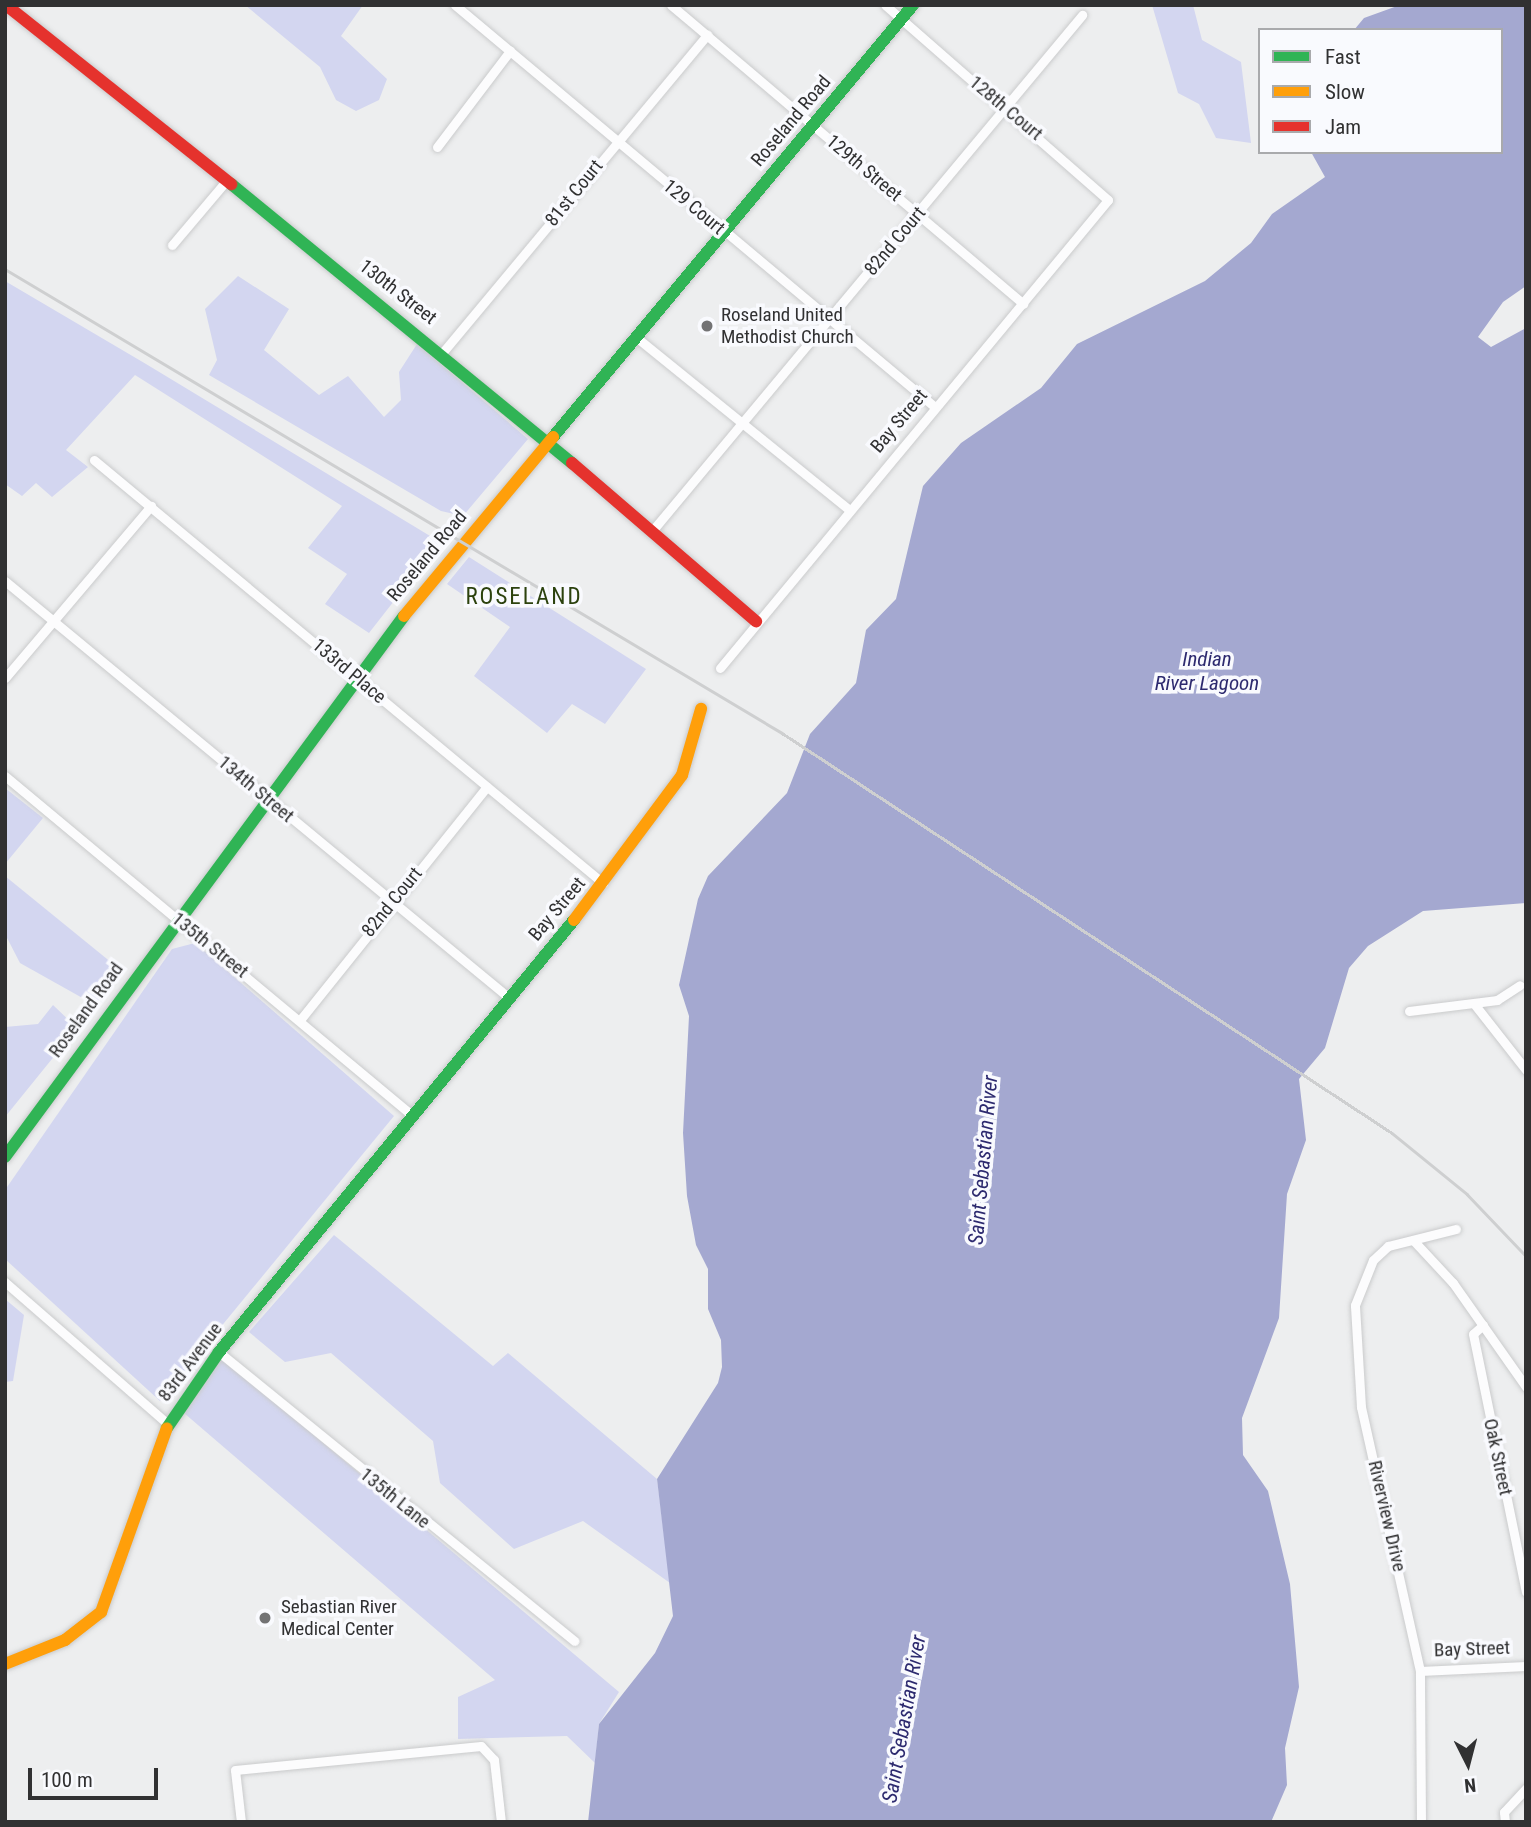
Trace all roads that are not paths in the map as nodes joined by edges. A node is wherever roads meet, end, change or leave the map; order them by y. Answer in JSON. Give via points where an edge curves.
{"nodes":[{"id":1,"x":6,"y":5,"type":"edge"},
{"id":2,"x":455,"y":5,"type":"edge"},
{"id":3,"x":671,"y":5,"type":"edge"},
{"id":4,"x":885,"y":5,"type":"edge"},
{"id":5,"x":913,"y":5,"type":"edge"},
{"id":6,"x":1082,"y":15,"type":"dead end"},
{"id":7,"x":901,"y":19,"type":"junction"},
{"id":8,"x":707,"y":35,"type":"junction"},
{"id":9,"x":510,"y":51,"type":"junction"},
{"id":10,"x":1008,"y":110,"type":"junction"},
{"id":11,"x":813,"y":124,"type":"junction"},
{"id":12,"x":616,"y":142,"type":"junction"},
{"id":13,"x":437,"y":146,"type":"dead end"},
{"id":14,"x":226,"y":181,"type":"junction"},
{"id":15,"x":1108,"y":200,"type":"joint"},
{"id":16,"x":918,"y":214,"type":"junction"},
{"id":17,"x":723,"y":232,"type":"junction"},
{"id":18,"x":172,"y":245,"type":"dead end"},
{"id":19,"x":1024,"y":304,"type":"junction"},
{"id":20,"x":830,"y":318,"type":"junction"},
{"id":21,"x":636,"y":337,"type":"junction"},
{"id":22,"x":443,"y":352,"type":"junction"},
{"id":23,"x":935,"y":407,"type":"junction"},
{"id":24,"x":741,"y":425,"type":"junction"},
{"id":25,"x":546,"y":440,"type":"junction"},
{"id":26,"x":94,"y":460,"type":"dead end"},
{"id":27,"x":151,"y":506,"type":"junction"},
{"id":28,"x":850,"y":510,"type":"junction"},
{"id":29,"x":652,"y":531,"type":"junction"},
{"id":30,"x":5,"y":581,"type":"edge"},
{"id":31,"x":53,"y":621,"type":"junction"},
{"id":32,"x":756,"y":621,"type":"junction"},
{"id":33,"x":720,"y":668,"type":"dead end"},
{"id":34,"x":355,"y":675,"type":"junction"},
{"id":35,"x":5,"y":678,"type":"edge"},
{"id":36,"x":701,"y":709,"type":"dead end"},
{"id":37,"x":5,"y":776,"type":"edge"},
{"id":38,"x":487,"y":787,"type":"junction"},
{"id":39,"x":267,"y":798,"type":"junction"},
{"id":40,"x":603,"y":883,"type":"junction"},
{"id":41,"x":391,"y":900,"type":"junction"},
{"id":42,"x":178,"y":919,"type":"junction"},
{"id":43,"x":1520,"y":985,"type":"dead end"},
{"id":44,"x":508,"y":996,"type":"junction"},
{"id":45,"x":1475,"y":1005,"type":"junction"},
{"id":46,"x":1409,"y":1011,"type":"dead end"},
{"id":47,"x":300,"y":1020,"type":"junction"},
{"id":48,"x":1526,"y":1070,"type":"edge"},
{"id":49,"x":413,"y":1116,"type":"junction"},
{"id":50,"x":5,"y":1157,"type":"edge"},
{"id":51,"x":1456,"y":1229,"type":"dead end"},
{"id":52,"x":1413,"y":1240,"type":"junction"},
{"id":53,"x":5,"y":1282,"type":"edge"},
{"id":54,"x":1483,"y":1325,"type":"junction"},
{"id":55,"x":219,"y":1352,"type":"junction"},
{"id":56,"x":1526,"y":1387,"type":"edge"},
{"id":57,"x":168,"y":1424,"type":"junction"},
{"id":58,"x":1526,"y":1592,"type":"edge"},
{"id":59,"x":573,"y":1641,"type":"dead end"},
{"id":60,"x":5,"y":1664,"type":"edge"},
{"id":61,"x":1526,"y":1666,"type":"edge"},
{"id":62,"x":1420,"y":1671,"type":"junction"},
{"id":63,"x":1526,"y":1788,"type":"edge"},
{"id":64,"x":241,"y":1822,"type":"edge"},
{"id":65,"x":501,"y":1822,"type":"edge"},
{"id":66,"x":1421,"y":1822,"type":"edge"},
{"id":67,"x":1505,"y":1822,"type":"edge"}],
"edges":[{"from":1,"to":14,"type":"street","name":"130th Street"},
{"from":2,"to":9,"type":"street","name":"129 Court"},
{"from":3,"to":8,"type":"street","name":"129th Street"},
{"from":4,"to":7,"type":"street","name":"128th Court"},
{"from":5,"to":7,"type":"street","name":"Roseland Road"},
{"from":6,"to":10,"type":"street","name":"82nd Court"},
{"from":7,"to":10,"type":"street","name":"128th Court"},
{"from":7,"to":11,"type":"street","name":"Roseland Road"},
{"from":8,"to":11,"type":"street","name":"129th Street"},
{"from":8,"to":12,"type":"street","name":"81st Court"},
{"from":9,"to":12,"type":"street","name":"129 Court"},
{"from":9,"to":13,"type":"street"},
{"from":10,"to":15,"type":"street","name":"128th Court"},
{"from":10,"to":16,"type":"street","name":"82nd Court"},
{"from":11,"to":16,"type":"street","name":"129th Street"},
{"from":11,"to":17,"type":"street","name":"Roseland Road"},
{"from":12,"to":17,"type":"street","name":"129 Court"},
{"from":12,"to":22,"type":"street","name":"81st Court"},
{"from":14,"to":18,"type":"street"},
{"from":14,"to":22,"type":"street","name":"130th Street"},
{"from":15,"to":19,"type":"street","name":"Bay Street"},
{"from":16,"to":19,"type":"street","name":"129th Street"},
{"from":16,"to":20,"type":"street","name":"82nd Court"},
{"from":17,"to":20,"type":"street","name":"129 Court"},
{"from":17,"to":21,"type":"street","name":"Roseland Road"},
{"from":19,"to":23,"type":"street","name":"Bay Street"},
{"from":20,"to":23,"type":"street","name":"129 Court"},
{"from":20,"to":24,"type":"street","name":"82nd Court"},
{"from":21,"to":24,"type":"street"},
{"from":21,"to":25,"type":"street","name":"Roseland Road"},
{"from":22,"to":25,"type":"street","name":"130th Street"},
{"from":23,"to":28,"type":"street","name":"Bay Street"},
{"from":24,"to":28,"type":"street"},
{"from":24,"to":29,"type":"street","name":"82nd Court"},
{"from":25,"to":29,"type":"street","name":"130th Street"},
{"from":25,"to":34,"type":"street","name":"Roseland Road"},
{"from":26,"to":27,"type":"street","name":"133rd Place"},
{"from":27,"to":31,"type":"street"},
{"from":27,"to":34,"type":"street","name":"133rd Place"},
{"from":28,"to":32,"type":"street","name":"Bay Street"},
{"from":29,"to":32,"type":"street","name":"130th Street"},
{"from":30,"to":31,"type":"street","name":"134th Street"},
{"from":31,"to":35,"type":"street"},
{"from":31,"to":39,"type":"street","name":"134th Street"},
{"from":32,"to":33,"type":"street","name":"Bay Street"},
{"from":34,"to":38,"type":"street","name":"133rd Place"},
{"from":34,"to":39,"type":"street","name":"Roseland Road"},
{"from":36,"to":40,"type":"street","name":"Bay Street","via":[[682,775]]},
{"from":37,"to":42,"type":"street","name":"135th Street"},
{"from":38,"to":40,"type":"street","name":"133rd Place"},
{"from":38,"to":41,"type":"street","name":"82nd Court"},
{"from":39,"to":41,"type":"street","name":"134th Street"},
{"from":39,"to":42,"type":"street","name":"Roseland Road"},
{"from":40,"to":44,"type":"street","name":"Bay Street"},
{"from":41,"to":44,"type":"street","name":"134th Street"},
{"from":41,"to":47,"type":"street","name":"82nd Court"},
{"from":42,"to":47,"type":"street","name":"135th Street"},
{"from":42,"to":50,"type":"street","name":"Roseland Road"},
{"from":43,"to":45,"type":"street"},
{"from":44,"to":49,"type":"street","name":"Bay Street"},
{"from":45,"to":46,"type":"street"},
{"from":45,"to":48,"type":"street"},
{"from":47,"to":49,"type":"street","name":"135th Street"},
{"from":49,"to":55,"type":"street","name":"83rd Avenue"},
{"from":51,"to":52,"type":"street","name":"Riverview Drive"},
{"from":52,"to":54,"type":"street","via":[[1453,1283]]},
{"from":52,"to":62,"type":"street","name":"Riverview Drive","via":[[1388,1246],[1373,1260],[1355,1305],[1354,1332],[1361,1407]]},
{"from":53,"to":57,"type":"street"},
{"from":54,"to":56,"type":"street"},
{"from":54,"to":58,"type":"street","name":"Oak Street","via":[[1473,1334]]},
{"from":55,"to":57,"type":"street","name":"83rd Avenue"},
{"from":55,"to":59,"type":"street","name":"135th Lane"},
{"from":57,"to":60,"type":"street","name":"83rd Avenue","via":[[101,1612],[65,1640]]},
{"from":61,"to":62,"type":"street","name":"Bay Street"},
{"from":62,"to":66,"type":"street","name":"Riverview Drive"},
{"from":63,"to":67,"type":"street","via":[[1504,1812]]},
{"from":64,"to":65,"type":"street","via":[[235,1770],[481,1746],[490,1752]]}]}
